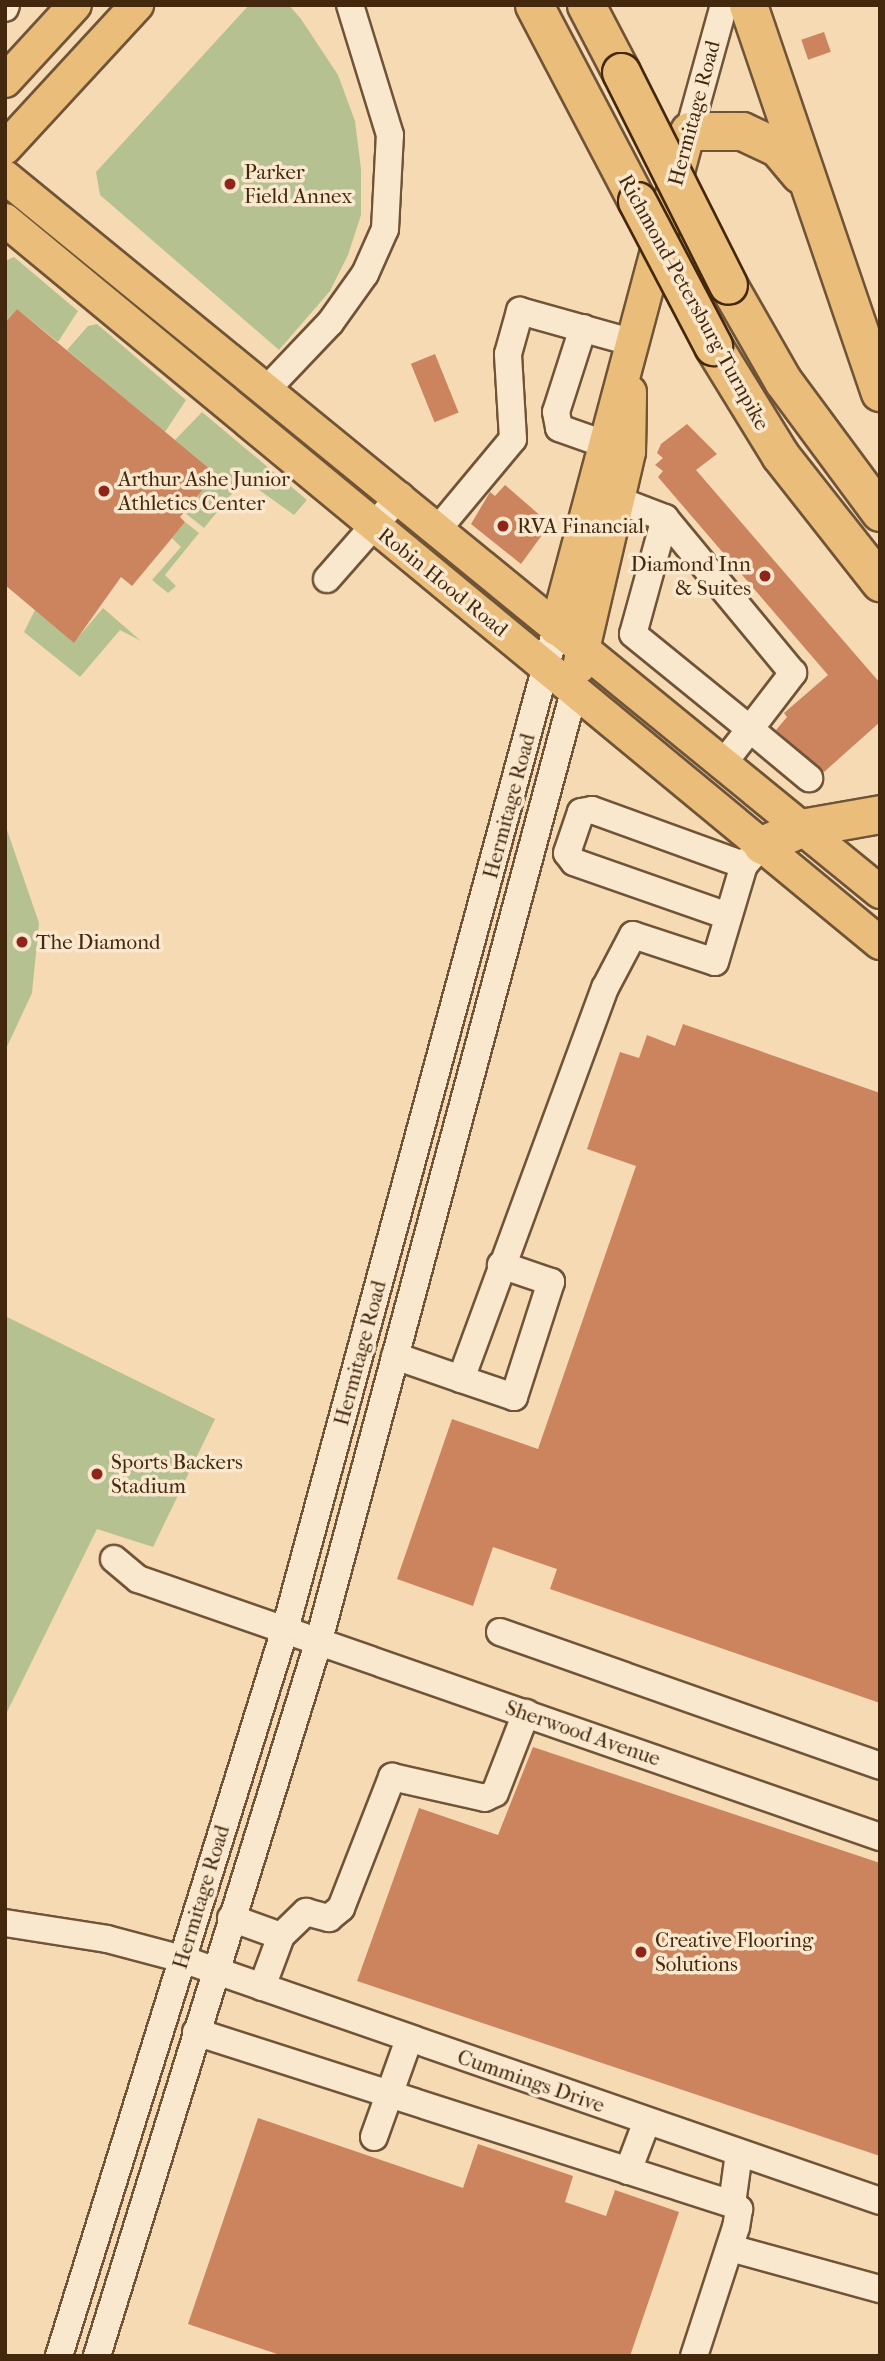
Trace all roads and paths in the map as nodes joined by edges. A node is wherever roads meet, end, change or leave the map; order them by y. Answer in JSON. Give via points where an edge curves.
{"nodes":[{"id":1,"x":75,"y":5,"type":"edge"},
{"id":2,"x":137,"y":5,"type":"edge"},
{"id":3,"x":350,"y":5,"type":"edge"},
{"id":4,"x":534,"y":5,"type":"edge"},
{"id":5,"x":586,"y":5,"type":"edge"},
{"id":6,"x":724,"y":5,"type":"edge"},
{"id":7,"x":748,"y":5,"type":"edge"},
{"id":8,"x":5,"y":81,"type":"edge"},
{"id":9,"x":689,"y":131,"type":"junction"},
{"id":10,"x":5,"y":148,"type":"edge"},
{"id":11,"x":5,"y":177,"type":"edge"},
{"id":12,"x":809,"y":190,"type":"junction"},
{"id":13,"x":5,"y":220,"type":"edge"},
{"id":14,"x":583,"y":328,"type":"junction"},
{"id":15,"x":150,"y":342,"type":"junction"},
{"id":16,"x":631,"y":342,"type":"junction"},
{"id":17,"x":268,"y":388,"type":"junction"},
{"id":18,"x":880,"y":392,"type":"edge"},
{"id":19,"x":604,"y":444,"type":"junction"},
{"id":20,"x":400,"y":496,"type":"junction"},
{"id":21,"x":618,"y":500,"type":"junction"},
{"id":22,"x":880,"y":512,"type":"edge"},
{"id":23,"x":665,"y":518,"type":"junction"},
{"id":24,"x":373,"y":526,"type":"junction"},
{"id":25,"x":438,"y":529,"type":"junction"},
{"id":26,"x":327,"y":579,"type":"dead end"},
{"id":27,"x":880,"y":582,"type":"edge"},
{"id":28,"x":556,"y":629,"type":"junction"},
{"id":29,"x":582,"y":650,"type":"junction"},
{"id":30,"x":547,"y":666,"type":"junction"},
{"id":31,"x":575,"y":688,"type":"junction"},
{"id":32,"x":750,"y":729,"type":"junction"},
{"id":33,"x":725,"y":761,"type":"junction"},
{"id":34,"x":809,"y":778,"type":"dead end"},
{"id":35,"x":880,"y":814,"type":"edge"},
{"id":36,"x":802,"y":828,"type":"junction"},
{"id":37,"x":753,"y":855,"type":"junction"},
{"id":38,"x":880,"y":892,"type":"edge"},
{"id":39,"x":728,"y":916,"type":"junction"},
{"id":40,"x":880,"y":943,"type":"edge"},
{"id":41,"x":501,"y":1265,"type":"junction"},
{"id":42,"x":395,"y":1356,"type":"junction"},
{"id":43,"x":461,"y":1379,"type":"junction"},
{"id":44,"x":114,"y":1559,"type":"dead end"},
{"id":45,"x":286,"y":1626,"type":"junction"},
{"id":46,"x":499,"y":1632,"type":"dead end"},
{"id":47,"x":319,"y":1640,"type":"junction"},
{"id":48,"x":526,"y":1713,"type":"junction"},
{"id":49,"x":880,"y":1766,"type":"edge"},
{"id":50,"x":880,"y":1837,"type":"edge"},
{"id":51,"x":231,"y":1918,"type":"junction"},
{"id":52,"x":5,"y":1923,"type":"edge"},
{"id":53,"x":281,"y":1936,"type":"junction"},
{"id":54,"x":182,"y":1959,"type":"junction"},
{"id":55,"x":214,"y":1971,"type":"junction"},
{"id":56,"x":262,"y":1987,"type":"junction"},
{"id":57,"x":195,"y":2032,"type":"junction"},
{"id":58,"x":409,"y":2039,"type":"junction"},
{"id":59,"x":391,"y":2093,"type":"junction"},
{"id":60,"x":647,"y":2121,"type":"junction"},
{"id":61,"x":374,"y":2137,"type":"dead end"},
{"id":62,"x":739,"y":2153,"type":"junction"},
{"id":63,"x":628,"y":2171,"type":"junction"},
{"id":64,"x":880,"y":2202,"type":"edge"},
{"id":65,"x":732,"y":2204,"type":"junction"},
{"id":66,"x":730,"y":2248,"type":"junction"},
{"id":67,"x":880,"y":2289,"type":"edge"},
{"id":68,"x":59,"y":2356,"type":"edge"},
{"id":69,"x":97,"y":2356,"type":"edge"},
{"id":70,"x":694,"y":2356,"type":"edge"}],
"edges":[{"from":1,"to":8,"type":"main road"},
{"from":2,"to":10,"type":"main road"},
{"from":3,"to":17,"type":"street","via":[[390,135],[385,229],[365,274],[330,323]]},
{"from":4,"to":27,"type":"highway","name":"Richmond-Petersburg Turnpike","bridge":true,"via":[[713,346],[780,455]]},
{"from":5,"to":22,"type":"highway","name":"Richmond-Petersburg Turnpike","bridge":true,"via":[[728,285],[783,381]]},
{"from":6,"to":9,"type":"street","name":"Hermitage Road"},
{"from":7,"to":12,"type":"highway"},
{"from":9,"to":12,"type":"highway","via":[[723,127],[760,138],[792,161]]},
{"from":9,"to":16,"type":"main road","name":"Hermitage Road"},
{"from":11,"to":17,"type":"main road","name":"Robin Hood Road"},
{"from":12,"to":18,"type":"highway"},
{"from":13,"to":15,"type":"main road","name":"Robin Hood Road"},
{"from":14,"to":16,"type":"street"},
{"from":14,"to":19,"type":"street","via":[[557,420],[570,435]]},
{"from":14,"to":25,"type":"street","via":[[520,311],[508,354],[513,439]]},
{"from":15,"to":17,"type":"main road","via":[[182,353],[229,390],[247,397]]},
{"from":15,"to":24,"type":"main road","name":"Robin Hood Road"},
{"from":16,"to":19,"type":"main road","name":"Hermitage Road"},
{"from":16,"to":21,"type":"main road","name":"Hermitage Road","via":[[629,452]]},
{"from":17,"to":20,"type":"main road","name":"Robin Hood Road"},
{"from":19,"to":28,"type":"main road","name":"Hermitage Road"},
{"from":20,"to":24,"type":"street"},
{"from":20,"to":25,"type":"main road","name":"Robin Hood Road"},
{"from":21,"to":23,"type":"street"},
{"from":21,"to":29,"type":"main road","name":"Hermitage Road"},
{"from":23,"to":32,"type":"street","via":[[633,634]]},
{"from":23,"to":32,"type":"street","via":[[793,673]]},
{"from":24,"to":26,"type":"street"},
{"from":24,"to":30,"type":"main road","name":"Robin Hood Road"},
{"from":25,"to":28,"type":"main road","name":"Robin Hood Road"},
{"from":28,"to":29,"type":"main road","name":"Robin Hood Road"},
{"from":28,"to":30,"type":"street","name":"Hermitage Road"},
{"from":29,"to":31,"type":"main road","name":"Hermitage Road"},
{"from":29,"to":33,"type":"main road","name":"Robin Hood Road"},
{"from":30,"to":31,"type":"main road","name":"Robin Hood Road"},
{"from":30,"to":45,"type":"street","name":"Hermitage Road"},
{"from":31,"to":37,"type":"main road","name":"Robin Hood Road"},
{"from":31,"to":42,"type":"street","name":"Hermitage Road"},
{"from":32,"to":33,"type":"street"},
{"from":32,"to":34,"type":"street"},
{"from":33,"to":36,"type":"main road","name":"Robin Hood Road"},
{"from":35,"to":36,"type":"highway"},
{"from":36,"to":37,"type":"highway"},
{"from":36,"to":38,"type":"main road","name":"Robin Hood Road"},
{"from":37,"to":39,"type":"street"},
{"from":37,"to":39,"type":"street","via":[[592,810],[581,812],[567,853],[574,862]]},
{"from":37,"to":40,"type":"main road","name":"Robin Hood Road"},
{"from":39,"to":41,"type":"street","via":[[715,962],[633,935],[605,988],[511,1252]]},
{"from":41,"to":43,"type":"street"},
{"from":41,"to":43,"type":"street","via":[[551,1282],[514,1396]]},
{"from":42,"to":43,"type":"street"},
{"from":42,"to":47,"type":"street","name":"Hermitage Road"},
{"from":44,"to":45,"type":"street","name":"Sherwood Avenue","via":[[138,1579]]},
{"from":45,"to":47,"type":"street","name":"Sherwood Avenue"},
{"from":45,"to":54,"type":"street","name":"Hermitage Road"},
{"from":46,"to":49,"type":"street"},
{"from":47,"to":48,"type":"street","name":"Sherwood Avenue"},
{"from":47,"to":51,"type":"street","name":"Hermitage Road"},
{"from":48,"to":50,"type":"street","name":"Sherwood Avenue"},
{"from":48,"to":53,"type":"street","via":[[495,1793],[485,1798],[392,1776],[341,1908],[329,1917],[306,1912]]},
{"from":51,"to":53,"type":"street"},
{"from":51,"to":55,"type":"street","name":"Hermitage Road"},
{"from":52,"to":54,"type":"street","name":"Cummings Drive","via":[[107,1939]]},
{"from":53,"to":56,"type":"street"},
{"from":54,"to":55,"type":"street","name":"Cummings Drive"},
{"from":54,"to":68,"type":"street","name":"Hermitage Road"},
{"from":55,"to":56,"type":"street","name":"Cummings Drive"},
{"from":55,"to":57,"type":"street","name":"Hermitage Road"},
{"from":56,"to":58,"type":"street","name":"Cummings Drive"},
{"from":57,"to":59,"type":"street"},
{"from":57,"to":69,"type":"street","name":"Hermitage Road"},
{"from":58,"to":59,"type":"street"},
{"from":58,"to":60,"type":"street","name":"Cummings Drive"},
{"from":59,"to":61,"type":"street"},
{"from":59,"to":63,"type":"street"},
{"from":60,"to":62,"type":"street","name":"Cummings Drive"},
{"from":60,"to":63,"type":"street"},
{"from":62,"to":64,"type":"street","name":"Cummings Drive"},
{"from":62,"to":65,"type":"street"},
{"from":63,"to":65,"type":"street"},
{"from":65,"to":66,"type":"street","via":[[739,2209]]},
{"from":66,"to":67,"type":"street"},
{"from":66,"to":70,"type":"street"}]}
